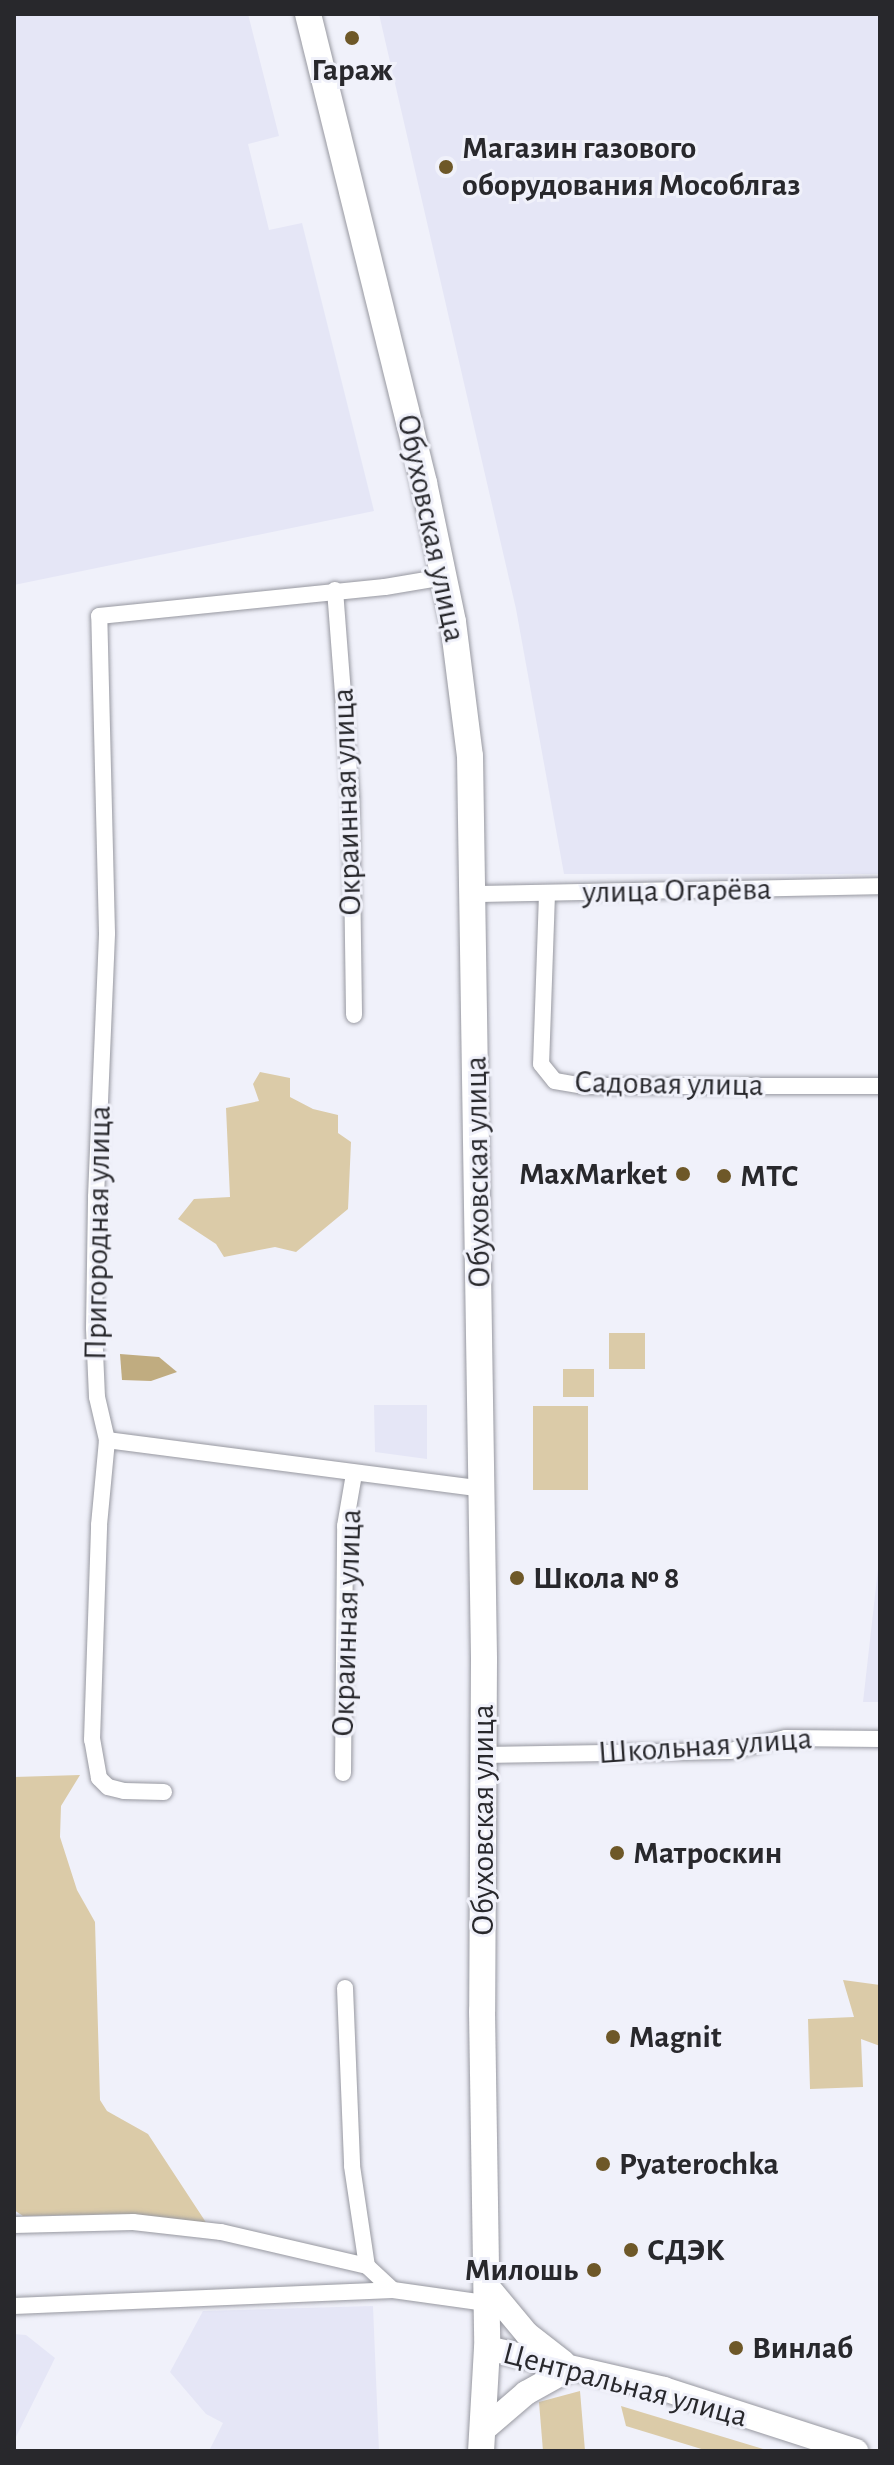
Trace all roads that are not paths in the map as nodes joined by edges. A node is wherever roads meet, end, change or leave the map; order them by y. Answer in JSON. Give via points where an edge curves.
{"nodes":[{"id":1,"x":308,"y":14,"type":"edge"},
{"id":2,"x":444,"y":577,"type":"junction"},
{"id":3,"x":335,"y":590,"type":"junction"},
{"id":4,"x":880,"y":886,"type":"edge"},
{"id":5,"x":475,"y":894,"type":"junction"},
{"id":6,"x":547,"y":894,"type":"junction"},
{"id":7,"x":354,"y":1015,"type":"dead end"},
{"id":8,"x":880,"y":1086,"type":"edge"},
{"id":9,"x":107,"y":1440,"type":"junction"},
{"id":10,"x":354,"y":1474,"type":"junction"},
{"id":11,"x":482,"y":1489,"type":"junction"},
{"id":12,"x":880,"y":1739,"type":"edge"},
{"id":13,"x":483,"y":1755,"type":"junction"},
{"id":14,"x":343,"y":1773,"type":"dead end"},
{"id":15,"x":164,"y":1792,"type":"dead end"},
{"id":16,"x":345,"y":1988,"type":"dead end"},
{"id":17,"x":14,"y":2225,"type":"edge"},
{"id":18,"x":367,"y":2266,"type":"junction"},
{"id":19,"x":393,"y":2290,"type":"junction"},
{"id":20,"x":486,"y":2294,"type":"junction"},
{"id":21,"x":14,"y":2306,"type":"edge"},
{"id":22,"x":487,"y":2348,"type":"junction"},
{"id":23,"x":571,"y":2368,"type":"junction"},
{"id":24,"x":482,"y":2440,"type":"edge"},
{"id":25,"x":856,"y":2451,"type":"edge"}],
"edges":[{"from":1,"to":2,"type":"main road","name":"Обуховская улица"},
{"from":2,"to":3,"type":"street"},
{"from":2,"to":5,"type":"main road","name":"Обуховская улица","via":[[465,695]]},
{"from":3,"to":7,"type":"street","name":"Окраинная улица","via":[[351,797]]},
{"from":3,"to":9,"type":"street","name":"Пригородная улица","via":[[99,616],[107,933],[94,1328],[97,1397]]},
{"from":4,"to":6,"type":"street","name":"улица Огарёва"},
{"from":5,"to":6,"type":"street","name":"улица Огарёва"},
{"from":5,"to":11,"type":"main road","name":"Обуховская улица"},
{"from":6,"to":8,"type":"street","name":"Садовая улица","via":[[541,1064],[555,1081],[582,1086]]},
{"from":9,"to":10,"type":"street"},
{"from":9,"to":15,"type":"street","name":"Пригородная улица","via":[[98,1541],[94,1763],[108,1787]]},
{"from":10,"to":11,"type":"street"},
{"from":10,"to":14,"type":"street","name":"Окраинная улица","via":[[345,1526]]},
{"from":11,"to":13,"type":"main road","name":"Обуховская улица"},
{"from":12,"to":13,"type":"street","name":"Школьная улица","via":[[786,1738],[730,1751]]},
{"from":13,"to":20,"type":"main road","name":"Обуховская улица"},
{"from":16,"to":18,"type":"street","via":[[352,2166]]},
{"from":17,"to":18,"type":"street","via":[[133,2222],[221,2232]]},
{"from":18,"to":19,"type":"street"},
{"from":19,"to":20,"type":"street"},
{"from":19,"to":21,"type":"street"},
{"from":20,"to":22,"type":"main road","name":"Обуховская улица"},
{"from":20,"to":23,"type":"street"},
{"from":22,"to":23,"type":"street","name":"Центральная улица"},
{"from":22,"to":24,"type":"main road","name":"Обуховская улица"},
{"from":23,"to":24,"type":"street","via":[[526,2393]]},
{"from":23,"to":25,"type":"street","name":"Центральная улица","via":[[664,2389]]}]}
